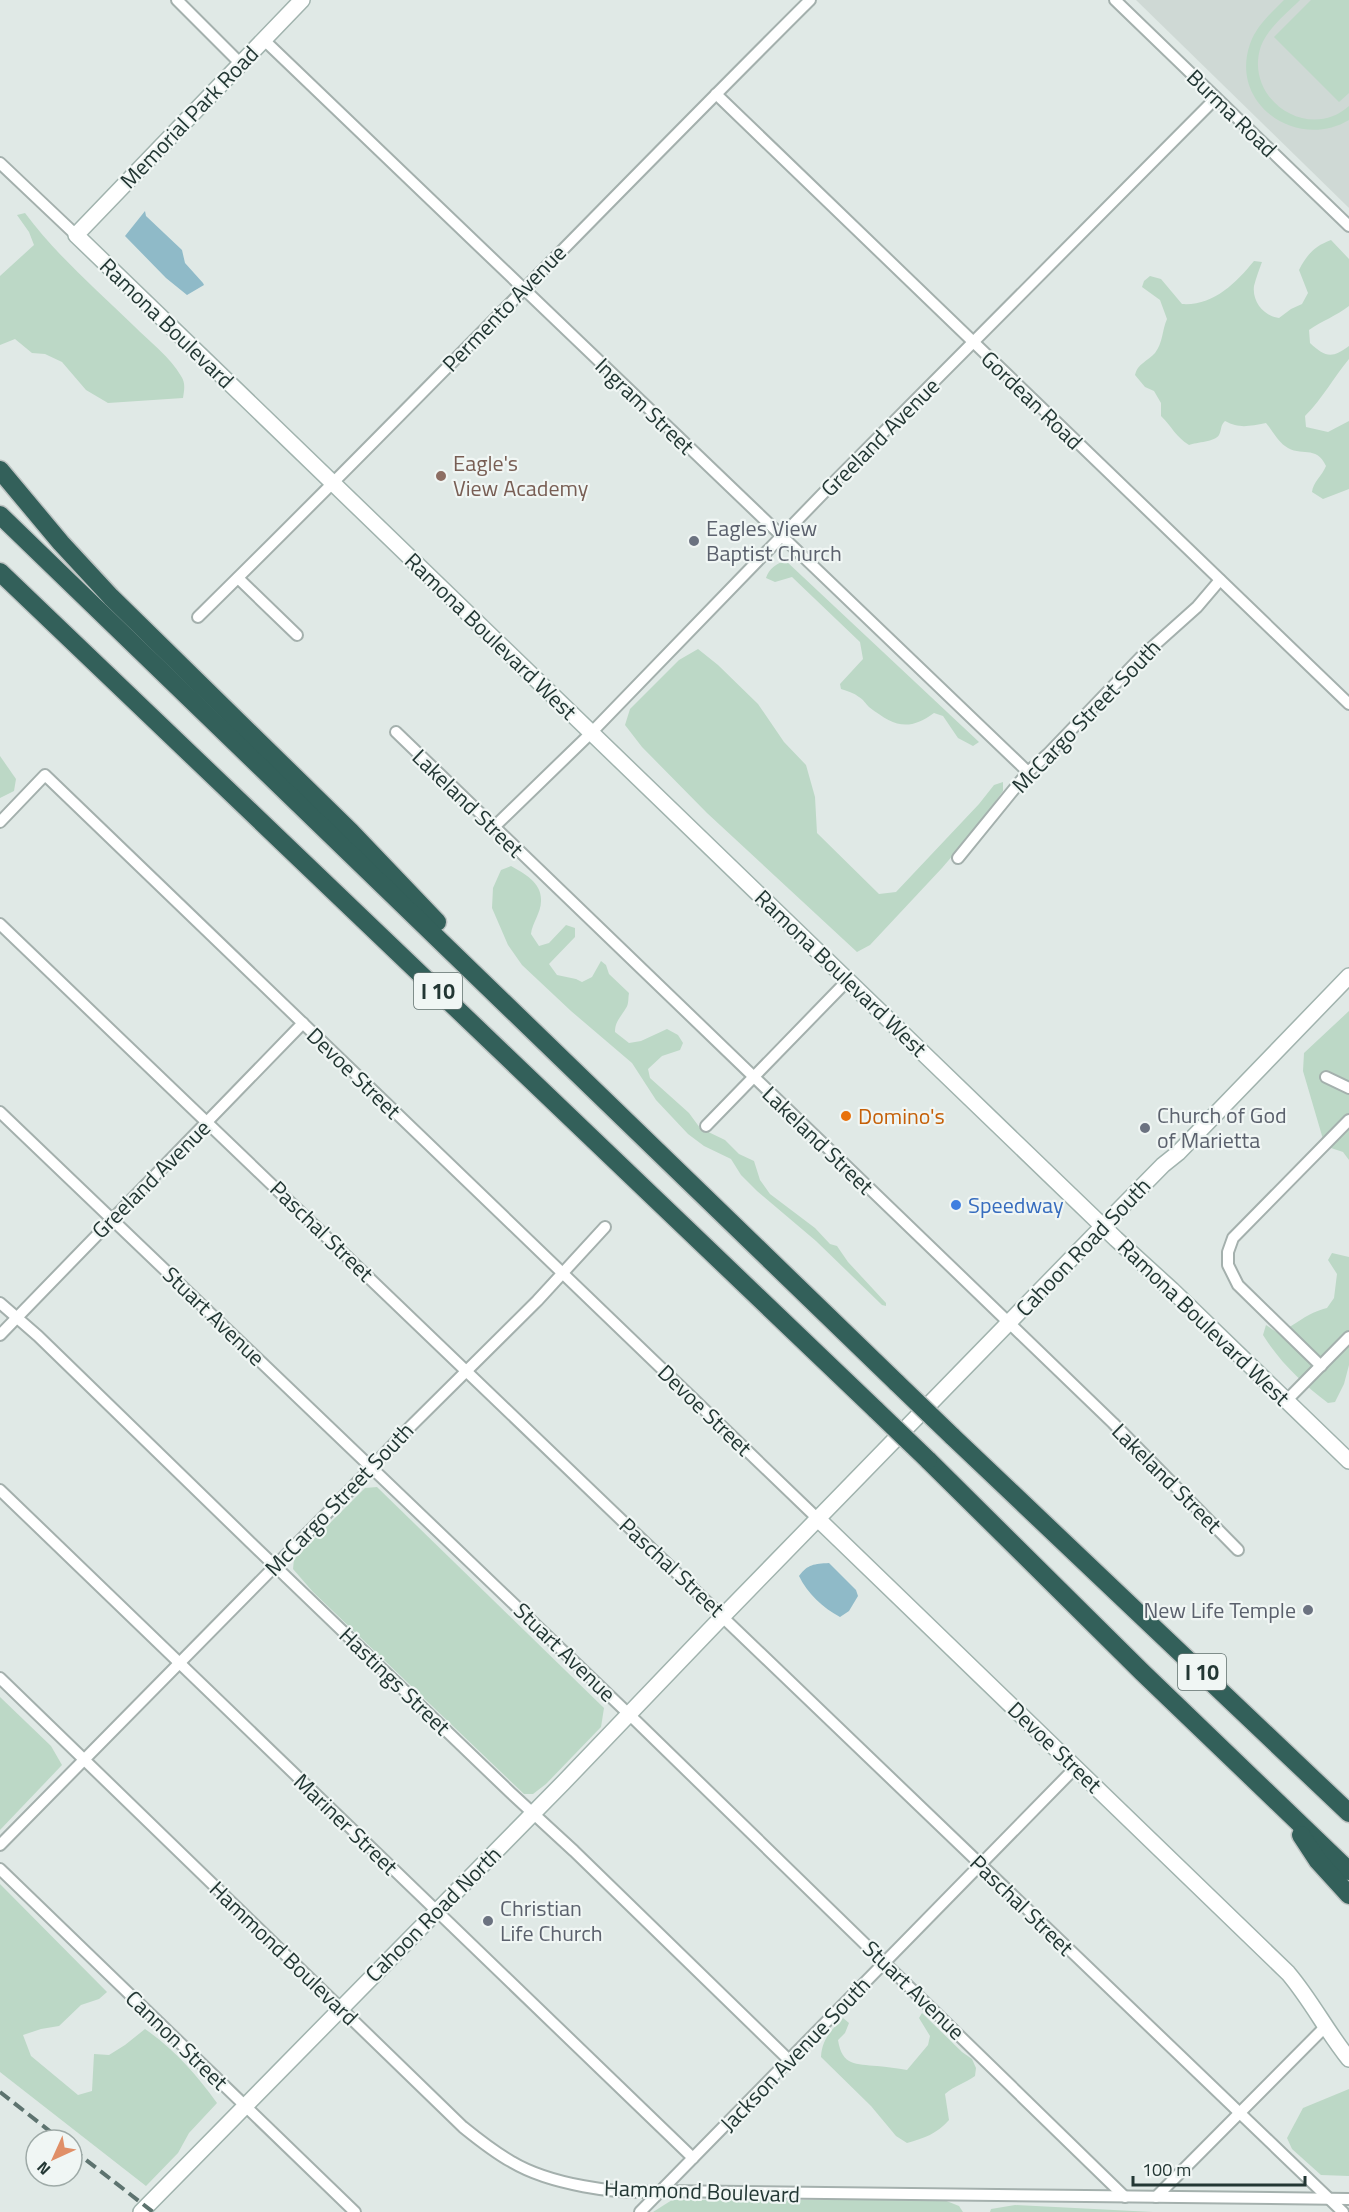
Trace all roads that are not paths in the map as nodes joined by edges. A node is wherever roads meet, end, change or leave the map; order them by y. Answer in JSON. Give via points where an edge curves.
{"nodes":[{"id":1,"x":177,"y":0,"type":"edge"},
{"id":2,"x":302,"y":0,"type":"edge"},
{"id":3,"x":810,"y":0,"type":"edge"},
{"id":4,"x":1115,"y":0,"type":"edge"},
{"id":5,"x":263,"y":39,"type":"junction"},
{"id":6,"x":240,"y":63,"type":"junction"},
{"id":7,"x":716,"y":94,"type":"junction"},
{"id":8,"x":1216,"y":98,"type":"junction"},
{"id":9,"x":0,"y":163,"type":"edge"},
{"id":10,"x":1349,"y":225,"type":"edge"},
{"id":11,"x":76,"y":235,"type":"junction"},
{"id":12,"x":522,"y":289,"type":"junction"},
{"id":13,"x":973,"y":343,"type":"junction"},
{"id":14,"x":0,"y":470,"type":"edge"},
{"id":15,"x":333,"y":484,"type":"junction"},
{"id":16,"x":0,"y":515,"type":"edge"},
{"id":17,"x":782,"y":537,"type":"junction"},
{"id":18,"x":0,"y":572,"type":"edge"},
{"id":19,"x":238,"y":578,"type":"junction"},
{"id":20,"x":1220,"y":580,"type":"junction"},
{"id":21,"x":198,"y":616,"type":"dead end"},
{"id":22,"x":297,"y":635,"type":"dead end"},
{"id":23,"x":1349,"y":704,"type":"edge"},
{"id":24,"x":396,"y":732,"type":"dead end"},
{"id":25,"x":591,"y":732,"type":"junction"},
{"id":26,"x":1028,"y":772,"type":"junction"},
{"id":27,"x":0,"y":822,"type":"edge"},
{"id":28,"x":494,"y":828,"type":"junction"},
{"id":29,"x":958,"y":858,"type":"dead end"},
{"id":30,"x":0,"y":924,"type":"edge"},
{"id":31,"x":1349,"y":976,"type":"edge"},
{"id":32,"x":848,"y":980,"type":"junction"},
{"id":33,"x":500,"y":1000,"type":"junction"},
{"id":34,"x":303,"y":1023,"type":"junction"},
{"id":35,"x":753,"y":1077,"type":"junction"},
{"id":36,"x":1326,"y":1077,"type":"dead end"},
{"id":37,"x":1349,"y":1088,"type":"edge"},
{"id":38,"x":0,"y":1112,"type":"edge"},
{"id":39,"x":1349,"y":1120,"type":"edge"},
{"id":40,"x":208,"y":1122,"type":"junction"},
{"id":41,"x":706,"y":1126,"type":"dead end"},
{"id":42,"x":112,"y":1218,"type":"junction"},
{"id":43,"x":1103,"y":1226,"type":"junction"},
{"id":44,"x":605,"y":1227,"type":"dead end"},
{"id":45,"x":562,"y":1272,"type":"junction"},
{"id":46,"x":0,"y":1303,"type":"edge"},
{"id":47,"x":17,"y":1318,"type":"junction"},
{"id":48,"x":1009,"y":1323,"type":"junction"},
{"id":49,"x":0,"y":1335,"type":"edge"},
{"id":50,"x":1349,"y":1337,"type":"edge"},
{"id":51,"x":1321,"y":1366,"type":"junction"},
{"id":52,"x":467,"y":1370,"type":"junction"},
{"id":53,"x":1286,"y":1401,"type":"junction"},
{"id":54,"x":1349,"y":1461,"type":"edge"},
{"id":55,"x":371,"y":1467,"type":"junction"},
{"id":56,"x":0,"y":1490,"type":"edge"},
{"id":57,"x":819,"y":1519,"type":"junction"},
{"id":58,"x":1238,"y":1550,"type":"dead end"},
{"id":59,"x":275,"y":1566,"type":"junction"},
{"id":60,"x":723,"y":1616,"type":"junction"},
{"id":61,"x":178,"y":1662,"type":"junction"},
{"id":62,"x":0,"y":1678,"type":"edge"},
{"id":63,"x":629,"y":1714,"type":"junction"},
{"id":64,"x":84,"y":1759,"type":"junction"},
{"id":65,"x":1076,"y":1767,"type":"junction"},
{"id":66,"x":1277,"y":1802,"type":"junction"},
{"id":67,"x":1349,"y":1811,"type":"edge"},
{"id":68,"x":533,"y":1812,"type":"junction"},
{"id":69,"x":0,"y":1845,"type":"edge"},
{"id":70,"x":980,"y":1864,"type":"junction"},
{"id":71,"x":0,"y":1869,"type":"edge"},
{"id":72,"x":1349,"y":1871,"type":"edge"},
{"id":73,"x":1349,"y":1895,"type":"edge"},
{"id":74,"x":437,"y":1910,"type":"junction"},
{"id":75,"x":884,"y":1962,"type":"junction"},
{"id":76,"x":341,"y":2007,"type":"junction"},
{"id":77,"x":1326,"y":2026,"type":"junction"},
{"id":78,"x":1349,"y":2059,"type":"edge"},
{"id":79,"x":789,"y":2060,"type":"junction"},
{"id":80,"x":245,"y":2105,"type":"junction"},
{"id":81,"x":1239,"y":2113,"type":"junction"},
{"id":82,"x":693,"y":2158,"type":"junction"},
{"id":83,"x":659,"y":2191,"type":"junction"},
{"id":84,"x":1125,"y":2197,"type":"junction"},
{"id":85,"x":1156,"y":2197,"type":"junction"},
{"id":86,"x":1329,"y":2199,"type":"junction"},
{"id":87,"x":1349,"y":2199,"type":"edge"},
{"id":88,"x":141,"y":2212,"type":"edge"},
{"id":89,"x":355,"y":2212,"type":"edge"},
{"id":90,"x":640,"y":2212,"type":"edge"},
{"id":91,"x":1343,"y":2212,"type":"edge"}],
"edges":[{"from":1,"to":6,"type":"street"},
{"from":2,"to":5,"type":"street","name":"Memorial Park Road"},
{"from":3,"to":7,"type":"street","name":"Permento Avenue"},
{"from":4,"to":8,"type":"street","name":"Burma Road"},
{"from":5,"to":6,"type":"street","name":"Memorial Park Road"},
{"from":5,"to":12,"type":"street","name":"Ingram Street"},
{"from":6,"to":11,"type":"street","name":"Memorial Park Road"},
{"from":7,"to":12,"type":"street","name":"Permento Avenue"},
{"from":7,"to":13,"type":"street","name":"Gordean Road"},
{"from":8,"to":10,"type":"street","name":"Burma Road"},
{"from":8,"to":13,"type":"street","name":"Greeland Avenue"},
{"from":9,"to":11,"type":"street","name":"Ramona Boulevard"},
{"from":11,"to":15,"type":"street","name":"Ramona Boulevard"},
{"from":12,"to":15,"type":"street","name":"Permento Avenue"},
{"from":12,"to":17,"type":"street","name":"Ingram Street"},
{"from":13,"to":17,"type":"street","name":"Greeland Avenue"},
{"from":13,"to":20,"type":"street","name":"Gordean Road"},
{"from":14,"to":33,"type":"highway","via":[[111,597],[351,832],[474,960]]},
{"from":15,"to":19,"type":"street","name":"Permento Avenue"},
{"from":15,"to":25,"type":"street","name":"Ramona Boulevard West"},
{"from":16,"to":33,"type":"highway","number":"I 10"},
{"from":17,"to":25,"type":"street","name":"Greeland Avenue"},
{"from":17,"to":26,"type":"street","name":"Ingram Street"},
{"from":18,"to":66,"type":"highway","number":"I 10","bridge":true,"via":[[928,1460]]},
{"from":19,"to":21,"type":"street","name":"Permento Avenue"},
{"from":19,"to":22,"type":"street"},
{"from":20,"to":23,"type":"street","name":"Gordean Road"},
{"from":20,"to":26,"type":"street","name":"McCargo Street South"},
{"from":24,"to":28,"type":"street","name":"Lakeland Street"},
{"from":25,"to":28,"type":"street","name":"Greeland Avenue"},
{"from":25,"to":32,"type":"street","name":"Ramona Boulevard West"},
{"from":26,"to":29,"type":"street","name":"McCargo Street South"},
{"from":27,"to":34,"type":"street","name":"Devoe Street","via":[[45,774]]},
{"from":28,"to":35,"type":"street","name":"Lakeland Street"},
{"from":30,"to":40,"type":"street","name":"Paschal Street"},
{"from":31,"to":43,"type":"street","name":"Cahoon Road South"},
{"from":32,"to":35,"type":"street"},
{"from":32,"to":43,"type":"street","name":"Ramona Boulevard West"},
{"from":33,"to":67,"type":"highway","number":"I 10","bridge":true,"via":[[952,1436]]},
{"from":34,"to":40,"type":"street","name":"Greeland Avenue"},
{"from":34,"to":45,"type":"street","name":"Devoe Street"},
{"from":35,"to":41,"type":"street"},
{"from":35,"to":48,"type":"street","name":"Lakeland Street"},
{"from":36,"to":37,"type":"street"},
{"from":38,"to":42,"type":"street","name":"Stuart Avenue"},
{"from":39,"to":51,"type":"street","via":[[1233,1238],[1228,1252],[1228,1265],[1238,1285]]},
{"from":40,"to":42,"type":"street","name":"Greeland Avenue"},
{"from":40,"to":52,"type":"street","name":"Paschal Street"},
{"from":42,"to":47,"type":"street","name":"Greeland Avenue"},
{"from":42,"to":55,"type":"street","name":"Stuart Avenue"},
{"from":43,"to":48,"type":"street","name":"Cahoon Road South"},
{"from":43,"to":53,"type":"street","name":"Ramona Boulevard West"},
{"from":44,"to":45,"type":"street","name":"McCargo Street South"},
{"from":45,"to":52,"type":"street","name":"McCargo Street South"},
{"from":45,"to":57,"type":"street","name":"Devoe Street"},
{"from":46,"to":47,"type":"street","name":"Hastings Street"},
{"from":47,"to":49,"type":"street","name":"Greeland Avenue"},
{"from":47,"to":59,"type":"street","name":"Hastings Street"},
{"from":48,"to":57,"type":"street","name":"Cahoon Road South"},
{"from":48,"to":58,"type":"street","name":"Lakeland Street"},
{"from":50,"to":51,"type":"street"},
{"from":51,"to":53,"type":"street"},
{"from":52,"to":55,"type":"street","name":"McCargo Street South"},
{"from":52,"to":60,"type":"street","name":"Paschal Street"},
{"from":53,"to":54,"type":"street","name":"Ramona Boulevard West"},
{"from":55,"to":59,"type":"street","name":"McCargo Street South"},
{"from":55,"to":63,"type":"street","name":"Stuart Avenue"},
{"from":56,"to":61,"type":"street","name":"Mariner Street"},
{"from":57,"to":60,"type":"street"},
{"from":57,"to":65,"type":"street","name":"Devoe Street"},
{"from":59,"to":61,"type":"street","name":"McCargo Street South"},
{"from":59,"to":68,"type":"street","name":"Hastings Street"},
{"from":60,"to":63,"type":"street","name":"Cahoon Road North"},
{"from":60,"to":70,"type":"street","name":"Paschal Street"},
{"from":61,"to":64,"type":"street","name":"McCargo Street South"},
{"from":61,"to":74,"type":"street","name":"Mariner Street"},
{"from":62,"to":64,"type":"street","name":"Hammond Boulevard"},
{"from":63,"to":68,"type":"street","name":"Cahoon Road North"},
{"from":63,"to":75,"type":"street","name":"Stuart Avenue"},
{"from":64,"to":69,"type":"street","name":"McCargo Street South"},
{"from":64,"to":76,"type":"street","name":"Hammond Boulevard"},
{"from":65,"to":70,"type":"street","name":"Jackson Avenue South"},
{"from":65,"to":77,"type":"street","name":"Devoe Street","via":[[1288,1973]]},
{"from":66,"to":72,"type":"highway","number":"I 10"},
{"from":66,"to":73,"type":"highway","via":[[1318,1860]]},
{"from":68,"to":74,"type":"street","name":"Cahoon Road North"},
{"from":68,"to":79,"type":"street","name":"Hastings Street"},
{"from":70,"to":75,"type":"street","name":"Jackson Avenue South"},
{"from":70,"to":81,"type":"street","name":"Paschal Street"},
{"from":71,"to":80,"type":"street","name":"Cannon Street"},
{"from":74,"to":76,"type":"street","name":"Cahoon Road North"},
{"from":74,"to":82,"type":"street","name":"Mariner Street"},
{"from":75,"to":79,"type":"street","name":"Jackson Avenue South"},
{"from":75,"to":84,"type":"street","name":"Stuart Avenue"},
{"from":76,"to":80,"type":"street","name":"Cahoon Road North"},
{"from":76,"to":83,"type":"street","name":"Hammond Boulevard","via":[[463,2127],[513,2163],[585,2187],[637,2193]]},
{"from":77,"to":78,"type":"street","name":"Devoe Street"},
{"from":77,"to":81,"type":"street"},
{"from":79,"to":82,"type":"street","name":"Jackson Avenue South"},
{"from":80,"to":88,"type":"street","name":"Cahoon Road North"},
{"from":80,"to":89,"type":"street","name":"Cannon Street"},
{"from":81,"to":85,"type":"street"},
{"from":81,"to":86,"type":"street","name":"Paschal Street"},
{"from":82,"to":83,"type":"street","name":"Jackson Avenue South"},
{"from":83,"to":84,"type":"street","name":"Hammond Boulevard"},
{"from":83,"to":90,"type":"street","name":"Jackson Avenue South"},
{"from":84,"to":85,"type":"street","name":"Hammond Boulevard"},
{"from":85,"to":86,"type":"street","name":"Hammond Boulevard"},
{"from":86,"to":87,"type":"street","name":"Hammond Boulevard"},
{"from":86,"to":91,"type":"street","name":"Paschal Street"}]}
